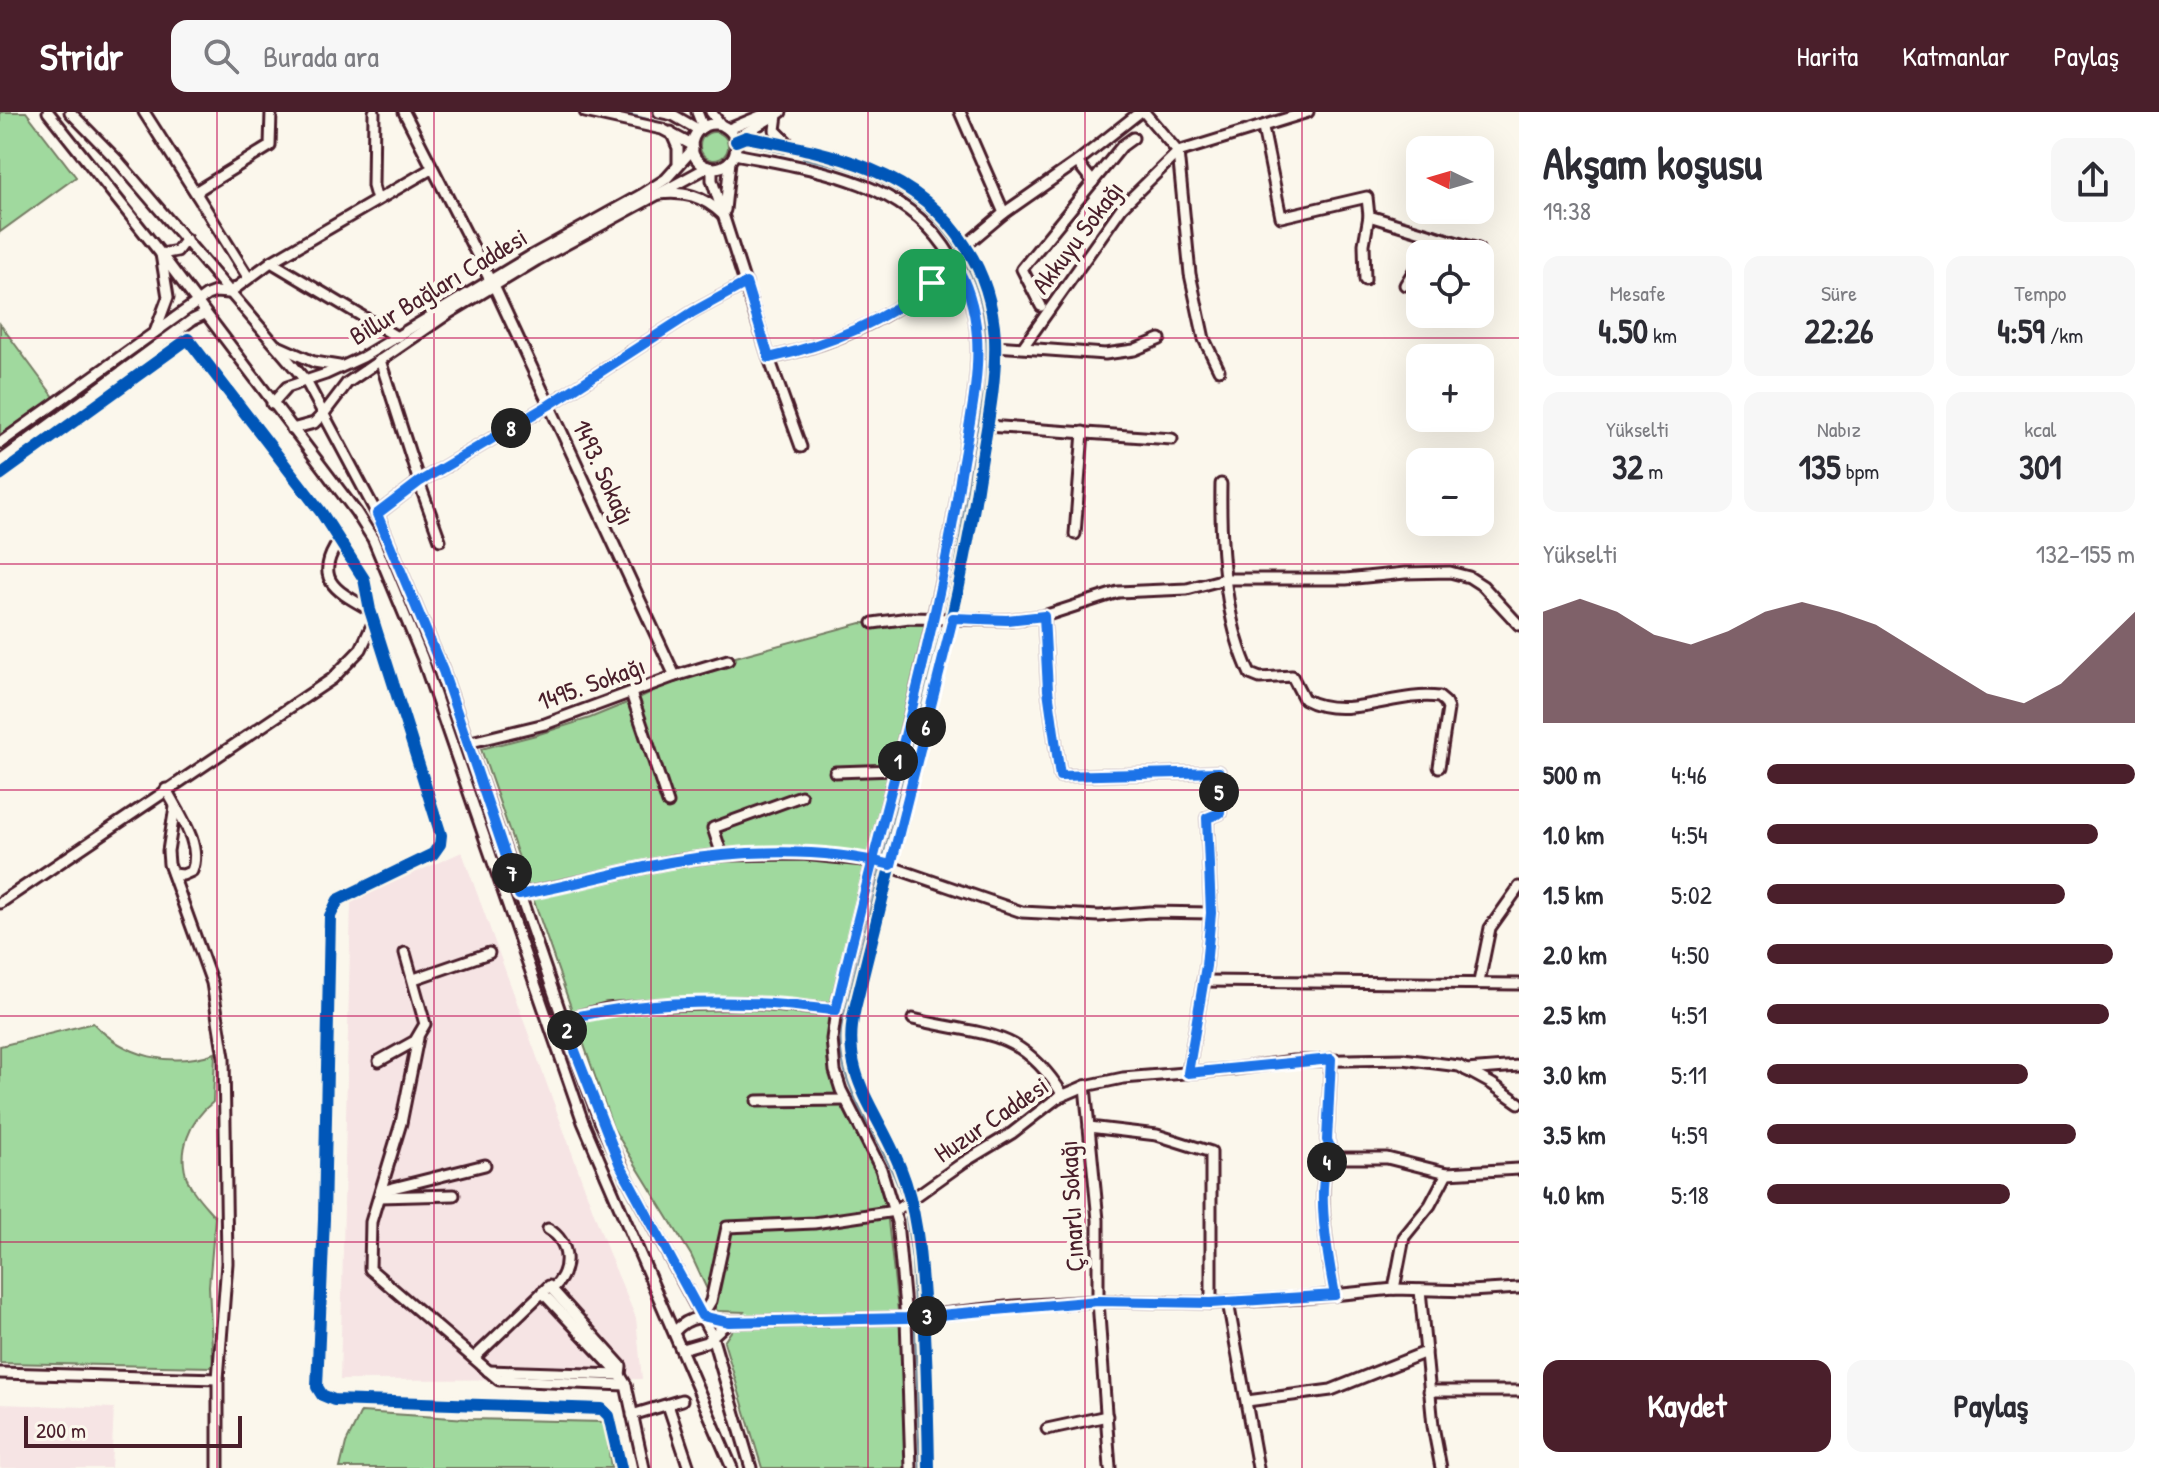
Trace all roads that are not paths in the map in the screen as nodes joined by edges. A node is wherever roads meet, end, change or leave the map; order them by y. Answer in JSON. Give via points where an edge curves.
{"nodes":[{"id":1,"x":48,"y":112,"type":"edge"},
{"id":2,"x":144,"y":112,"type":"edge"},
{"id":3,"x":271,"y":112,"type":"edge"},
{"id":4,"x":374,"y":112,"type":"edge"},
{"id":5,"x":404,"y":112,"type":"edge"},
{"id":6,"x":585,"y":112,"type":"edge"},
{"id":7,"x":662,"y":112,"type":"edge"},
{"id":8,"x":697,"y":112,"type":"edge"},
{"id":9,"x":711,"y":112,"type":"edge"},
{"id":10,"x":960,"y":112,"type":"edge"},
{"id":11,"x":1142,"y":112,"type":"edge"},
{"id":12,"x":1308,"y":112,"type":"edge"},
{"id":13,"x":776,"y":113,"type":"edge"},
{"id":14,"x":73,"y":114,"type":"edge"},
{"id":15,"x":1263,"y":128,"type":"junction"},
{"id":16,"x":701,"y":129,"type":"junction"},
{"id":17,"x":671,"y":132,"type":"junction"},
{"id":18,"x":730,"y":133,"type":"junction"},
{"id":19,"x":1133,"y":138,"type":"dead end"},
{"id":20,"x":794,"y":146,"type":"junction"},
{"id":21,"x":692,"y":147,"type":"junction"},
{"id":22,"x":807,"y":149,"type":"junction"},
{"id":23,"x":1178,"y":152,"type":"junction"},
{"id":24,"x":732,"y":158,"type":"junction"},
{"id":25,"x":1077,"y":162,"type":"junction"},
{"id":26,"x":790,"y":165,"type":"junction"},
{"id":27,"x":678,"y":167,"type":"junction"},
{"id":28,"x":710,"y":167,"type":"junction"},
{"id":29,"x":431,"y":169,"type":"junction"},
{"id":30,"x":1093,"y":182,"type":"junction"},
{"id":31,"x":656,"y":194,"type":"junction"},
{"id":32,"x":197,"y":195,"type":"junction"},
{"id":33,"x":377,"y":200,"type":"junction"},
{"id":34,"x":629,"y":205,"type":"junction"},
{"id":35,"x":1004,"y":213,"type":"junction"},
{"id":36,"x":1369,"y":216,"type":"junction"},
{"id":37,"x":725,"y":217,"type":"junction"},
{"id":38,"x":1435,"y":236,"type":"junction"},
{"id":39,"x":186,"y":239,"type":"junction"},
{"id":40,"x":1433,"y":240,"type":"edge"},
{"id":41,"x":1448,"y":240,"type":"edge"},
{"id":42,"x":966,"y":245,"type":"junction"},
{"id":43,"x":161,"y":254,"type":"junction"},
{"id":44,"x":271,"y":262,"type":"junction"},
{"id":45,"x":954,"y":262,"type":"junction"},
{"id":46,"x":248,"y":277,"type":"junction"},
{"id":47,"x":1365,"y":280,"type":"dead end"},
{"id":48,"x":492,"y":283,"type":"junction"},
{"id":49,"x":746,"y":283,"type":"junction"},
{"id":50,"x":229,"y":293,"type":"junction"},
{"id":51,"x":197,"y":304,"type":"junction"},
{"id":52,"x":1041,"y":306,"type":"dead end"},
{"id":53,"x":205,"y":314,"type":"junction"},
{"id":54,"x":154,"y":333,"type":"junction"},
{"id":55,"x":397,"y":337,"type":"junction"},
{"id":56,"x":1160,"y":339,"type":"dead end"},
{"id":57,"x":277,"y":346,"type":"junction"},
{"id":58,"x":995,"y":346,"type":"junction"},
{"id":59,"x":1023,"y":347,"type":"junction"},
{"id":60,"x":769,"y":358,"type":"junction"},
{"id":61,"x":380,"y":360,"type":"junction"},
{"id":62,"x":343,"y":366,"type":"junction"},
{"id":63,"x":1219,"y":370,"type":"dead end"},
{"id":64,"x":306,"y":381,"type":"junction"},
{"id":65,"x":272,"y":404,"type":"junction"},
{"id":66,"x":549,"y":405,"type":"junction"},
{"id":67,"x":325,"y":412,"type":"junction"},
{"id":68,"x":987,"y":426,"type":"junction"},
{"id":69,"x":292,"y":429,"type":"junction"},
{"id":70,"x":1083,"y":432,"type":"junction"},
{"id":71,"x":1172,"y":439,"type":"dead end"},
{"id":72,"x":0,"y":443,"type":"edge"},
{"id":73,"x":801,"y":447,"type":"dead end"},
{"id":74,"x":0,"y":461,"type":"edge"},
{"id":75,"x":0,"y":475,"type":"edge"},
{"id":76,"x":419,"y":482,"type":"junction"},
{"id":77,"x":1221,"y":484,"type":"dead end"},
{"id":78,"x":377,"y":514,"type":"junction"},
{"id":79,"x":1075,"y":534,"type":"dead end"},
{"id":80,"x":440,"y":540,"type":"dead end"},
{"id":81,"x":339,"y":541,"type":"junction"},
{"id":82,"x":1225,"y":579,"type":"junction"},
{"id":83,"x":370,"y":610,"type":"junction"},
{"id":84,"x":1044,"y":616,"type":"junction"},
{"id":85,"x":953,"y":618,"type":"junction"},
{"id":86,"x":935,"y":619,"type":"junction"},
{"id":87,"x":374,"y":621,"type":"junction"},
{"id":88,"x":873,"y":623,"type":"dead end"},
{"id":89,"x":1519,"y":625,"type":"edge"},
{"id":90,"x":728,"y":660,"type":"dead end"},
{"id":91,"x":675,"y":676,"type":"junction"},
{"id":92,"x":631,"y":693,"type":"junction"},
{"id":93,"x":467,"y":743,"type":"junction"},
{"id":94,"x":1439,"y":767,"type":"dead end"},
{"id":95,"x":896,"y":770,"type":"junction"},
{"id":96,"x":835,"y":772,"type":"dead end"},
{"id":97,"x":166,"y":789,"type":"junction"},
{"id":98,"x":801,"y":796,"type":"dead end"},
{"id":99,"x":668,"y":803,"type":"dead end"},
{"id":100,"x":175,"y":807,"type":"junction"},
{"id":101,"x":722,"y":855,"type":"junction"},
{"id":102,"x":874,"y":861,"type":"junction"},
{"id":103,"x":891,"y":865,"type":"junction"},
{"id":104,"x":173,"y":874,"type":"junction"},
{"id":105,"x":1519,"y":887,"type":"edge"},
{"id":106,"x":519,"y":895,"type":"junction"},
{"id":107,"x":0,"y":903,"type":"edge"},
{"id":108,"x":1211,"y":913,"type":"junction"},
{"id":109,"x":405,"y":953,"type":"dead end"},
{"id":110,"x":489,"y":953,"type":"dead end"},
{"id":111,"x":414,"y":979,"type":"junction"},
{"id":112,"x":1203,"y":981,"type":"junction"},
{"id":113,"x":1479,"y":982,"type":"junction"},
{"id":114,"x":1519,"y":984,"type":"edge"},
{"id":115,"x":836,"y":1010,"type":"junction"},
{"id":116,"x":913,"y":1019,"type":"dead end"},
{"id":117,"x":563,"y":1020,"type":"junction"},
{"id":118,"x":418,"y":1038,"type":"junction"},
{"id":119,"x":1331,"y":1059,"type":"junction"},
{"id":120,"x":379,"y":1061,"type":"dead end"},
{"id":121,"x":1519,"y":1066,"type":"edge"},
{"id":122,"x":1466,"y":1070,"type":"junction"},
{"id":123,"x":1188,"y":1073,"type":"junction"},
{"id":124,"x":1085,"y":1086,"type":"junction"},
{"id":125,"x":1063,"y":1095,"type":"junction"},
{"id":126,"x":847,"y":1100,"type":"junction"},
{"id":127,"x":757,"y":1101,"type":"dead end"},
{"id":128,"x":1519,"y":1103,"type":"edge"},
{"id":129,"x":1089,"y":1127,"type":"junction"},
{"id":130,"x":1334,"y":1156,"type":"junction"},
{"id":131,"x":485,"y":1165,"type":"dead end"},
{"id":132,"x":1519,"y":1169,"type":"edge"},
{"id":133,"x":1447,"y":1173,"type":"junction"},
{"id":134,"x":380,"y":1194,"type":"junction"},
{"id":135,"x":454,"y":1195,"type":"dead end"},
{"id":136,"x":911,"y":1201,"type":"junction"},
{"id":137,"x":895,"y":1211,"type":"junction"},
{"id":138,"x":548,"y":1229,"type":"dead end"},
{"id":139,"x":1519,"y":1288,"type":"edge"},
{"id":140,"x":1394,"y":1289,"type":"junction"},
{"id":141,"x":1420,"y":1290,"type":"junction"},
{"id":142,"x":547,"y":1291,"type":"junction"},
{"id":143,"x":1335,"y":1295,"type":"junction"},
{"id":144,"x":1098,"y":1301,"type":"junction"},
{"id":145,"x":1228,"y":1302,"type":"junction"},
{"id":146,"x":1211,"y":1303,"type":"junction"},
{"id":147,"x":702,"y":1316,"type":"junction"},
{"id":148,"x":924,"y":1316,"type":"junction"},
{"id":149,"x":906,"y":1318,"type":"junction"},
{"id":150,"x":728,"y":1322,"type":"junction"},
{"id":151,"x":674,"y":1332,"type":"junction"},
{"id":152,"x":712,"y":1336,"type":"junction"},
{"id":153,"x":682,"y":1349,"type":"junction"},
{"id":154,"x":1426,"y":1352,"type":"junction"},
{"id":155,"x":474,"y":1358,"type":"junction"},
{"id":156,"x":488,"y":1371,"type":"junction"},
{"id":157,"x":0,"y":1373,"type":"edge"},
{"id":158,"x":620,"y":1375,"type":"junction"},
{"id":159,"x":218,"y":1379,"type":"junction"},
{"id":160,"x":626,"y":1385,"type":"junction"},
{"id":161,"x":1429,"y":1391,"type":"junction"},
{"id":162,"x":1519,"y":1391,"type":"edge"},
{"id":163,"x":682,"y":1400,"type":"dead end"},
{"id":164,"x":1247,"y":1401,"type":"junction"},
{"id":165,"x":668,"y":1405,"type":"junction"},
{"id":166,"x":632,"y":1415,"type":"junction"},
{"id":167,"x":1107,"y":1416,"type":"junction"},
{"id":168,"x":1047,"y":1429,"type":"dead end"},
{"id":169,"x":218,"y":1468,"type":"edge"},
{"id":170,"x":621,"y":1468,"type":"edge"},
{"id":171,"x":644,"y":1468,"type":"edge"},
{"id":172,"x":689,"y":1468,"type":"edge"},
{"id":173,"x":732,"y":1468,"type":"edge"},
{"id":174,"x":751,"y":1468,"type":"edge"},
{"id":175,"x":911,"y":1468,"type":"edge"},
{"id":176,"x":929,"y":1468,"type":"edge"},
{"id":177,"x":1110,"y":1468,"type":"edge"},
{"id":178,"x":1258,"y":1468,"type":"edge"},
{"id":179,"x":1441,"y":1468,"type":"edge"}],
"edges":[{"from":1,"to":43,"type":"street"},
{"from":2,"to":32,"type":"street"},
{"from":3,"to":32,"type":"street","via":[[270,146]]},
{"from":4,"to":33,"type":"street"},
{"from":5,"to":29,"type":"street","name":"1493. Sokağı"},
{"from":6,"to":17,"type":"street"},
{"from":7,"to":16,"type":"street"},
{"from":8,"to":16,"type":"street"},
{"from":9,"to":18,"type":"street"},
{"from":10,"to":35,"type":"street"},
{"from":11,"to":23,"type":"street"},
{"from":11,"to":25,"type":"street"},
{"from":12,"to":15,"type":"street","name":"Akkuyu Sokağı"},
{"from":13,"to":18,"type":"street"},
{"from":13,"to":20,"type":"street","via":[[775,130]]},
{"from":14,"to":39,"type":"street"},
{"from":15,"to":23,"type":"street","name":"Akkuyu Sokağı"},
{"from":15,"to":36,"type":"street","via":[[1281,217],[1367,197]]},
{"from":16,"to":18,"type":"street","via":[[712,124]]},
{"from":16,"to":21,"type":"street"},
{"from":17,"to":21,"type":"street"},
{"from":17,"to":27,"type":"street"},
{"from":18,"to":20,"type":"street"},
{"from":18,"to":24,"type":"street"},
{"from":19,"to":30,"type":"street"},
{"from":20,"to":22,"type":"street"},
{"from":21,"to":27,"type":"street"},
{"from":21,"to":28,"type":"street","via":[[698,160]]},
{"from":22,"to":26,"type":"street"},
{"from":22,"to":42,"type":"street","via":[[905,184],[937,210]]},
{"from":23,"to":59,"type":"street","name":"Akkuyu Sokağı","via":[[1122,207]]},
{"from":23,"to":63,"type":"street","via":[[1190,274],[1204,339]]},
{"from":24,"to":26,"type":"street"},
{"from":24,"to":28,"type":"street"},
{"from":24,"to":37,"type":"street"},
{"from":25,"to":30,"type":"street"},
{"from":25,"to":35,"type":"street"},
{"from":26,"to":45,"type":"street","via":[[895,199],[934,233]]},
{"from":27,"to":34,"type":"street"},
{"from":28,"to":31,"type":"street"},
{"from":28,"to":37,"type":"street"},
{"from":29,"to":33,"type":"street"},
{"from":29,"to":48,"type":"street","name":"1493. Sokağı"},
{"from":30,"to":52,"type":"street","via":[[1022,269]]},
{"from":31,"to":34,"type":"street"},
{"from":31,"to":37,"type":"street","via":[[692,195]]},
{"from":32,"to":46,"type":"street"},
{"from":33,"to":44,"type":"street"},
{"from":34,"to":48,"type":"street","name":"Billur Bağları Caddesi"},
{"from":35,"to":42,"type":"street"},
{"from":36,"to":38,"type":"street"},
{"from":36,"to":47,"type":"street"},
{"from":37,"to":49,"type":"street"},
{"from":38,"to":40,"type":"street"},
{"from":38,"to":41,"type":"street"},
{"from":39,"to":43,"type":"street","via":[[177,251]]},
{"from":39,"to":50,"type":"street"},
{"from":42,"to":58,"type":"street","via":[[988,296]]},
{"from":43,"to":51,"type":"street"},
{"from":43,"to":54,"type":"street","via":[[168,297]]},
{"from":44,"to":46,"type":"street"},
{"from":44,"to":55,"type":"street"},
{"from":45,"to":60,"type":"street","via":[[920,293],[877,320],[821,345]]},
{"from":45,"to":86,"type":"street","via":[[974,312],[976,377]]},
{"from":46,"to":50,"type":"street"},
{"from":48,"to":55,"type":"street","name":"Billur Bağları Caddesi"},
{"from":48,"to":61,"type":"street","name":"Billur Bağları Caddesi"},
{"from":48,"to":66,"type":"street","name":"1493. Sokağı"},
{"from":49,"to":60,"type":"street"},
{"from":49,"to":66,"type":"street"},
{"from":50,"to":51,"type":"street","via":[[210,293]]},
{"from":50,"to":57,"type":"street"},
{"from":51,"to":53,"type":"street"},
{"from":51,"to":54,"type":"street"},
{"from":53,"to":65,"type":"street"},
{"from":53,"to":74,"type":"street"},
{"from":54,"to":72,"type":"street"},
{"from":55,"to":62,"type":"street","name":"Billur Bağları Caddesi"},
{"from":56,"to":59,"type":"street","via":[[1105,354]]},
{"from":57,"to":62,"type":"street","via":[[314,362]]},
{"from":57,"to":64,"type":"street"},
{"from":58,"to":59,"type":"street"},
{"from":58,"to":68,"type":"street"},
{"from":60,"to":73,"type":"street"},
{"from":61,"to":67,"type":"street","name":"Billur Bağları Caddesi","via":[[347,383]]},
{"from":61,"to":76,"type":"street"},
{"from":62,"to":64,"type":"street","name":"Billur Bağları Caddesi"},
{"from":64,"to":65,"type":"street","name":"Billur Bağları Caddesi","via":[[287,387]]},
{"from":64,"to":67,"type":"street"},
{"from":65,"to":69,"type":"street"},
{"from":66,"to":76,"type":"street"},
{"from":66,"to":91,"type":"street","name":"1493. Sokağı"},
{"from":67,"to":69,"type":"street","name":"Billur Bağları Caddesi"},
{"from":67,"to":78,"type":"street"},
{"from":68,"to":70,"type":"street"},
{"from":68,"to":85,"type":"street"},
{"from":69,"to":151,"type":"street","via":[[366,527],[390,581],[429,677],[579,1112]]},
{"from":70,"to":71,"type":"street"},
{"from":70,"to":79,"type":"street"},
{"from":75,"to":81,"type":"street","via":[[188,339]]},
{"from":76,"to":78,"type":"street"},
{"from":76,"to":80,"type":"street"},
{"from":77,"to":82,"type":"street"},
{"from":78,"to":93,"type":"street","via":[[434,648]]},
{"from":81,"to":83,"type":"street","via":[[364,579]]},
{"from":81,"to":83,"type":"street","via":[[326,565],[327,576],[340,592]]},
{"from":82,"to":84,"type":"street","via":[[1187,589],[1118,592]]},
{"from":82,"to":89,"type":"street","via":[[1450,572],[1483,586]]},
{"from":82,"to":94,"type":"street","via":[[1250,674],[1290,675],[1304,699],[1328,706],[1439,697],[1448,709]]},
{"from":83,"to":87,"type":"street"},
{"from":84,"to":85,"type":"street"},
{"from":84,"to":108,"type":"street","via":[[1060,776],[1219,772],[1220,813],[1207,818]]},
{"from":85,"to":86,"type":"street"},
{"from":85,"to":103,"type":"street"},
{"from":86,"to":88,"type":"street"},
{"from":86,"to":95,"type":"street"},
{"from":87,"to":97,"type":"street","via":[[357,655],[332,679]]},
{"from":87,"to":170,"type":"street","via":[[441,840],[429,856],[338,900],[330,916],[317,1387],[334,1400],[602,1409],[609,1416]]},
{"from":90,"to":91,"type":"street","name":"1495. Sokağı"},
{"from":91,"to":92,"type":"street","name":"1495. Sokağı"},
{"from":92,"to":93,"type":"street","name":"1495. Sokağı","via":[[545,724]]},
{"from":92,"to":99,"type":"street"},
{"from":93,"to":106,"type":"street"},
{"from":95,"to":96,"type":"street"},
{"from":95,"to":102,"type":"street"},
{"from":97,"to":100,"type":"street"},
{"from":97,"to":107,"type":"street"},
{"from":98,"to":101,"type":"street","via":[[713,828]]},
{"from":100,"to":104,"type":"street","via":[[168,851]]},
{"from":100,"to":104,"type":"street","via":[[195,858],[189,873]]},
{"from":101,"to":102,"type":"street","via":[[802,854]]},
{"from":101,"to":106,"type":"street"},
{"from":102,"to":103,"type":"street"},
{"from":102,"to":115,"type":"street"},
{"from":103,"to":108,"type":"street","via":[[1022,912]]},
{"from":103,"to":136,"type":"street","via":[[855,1008],[850,1049],[855,1075]]},
{"from":104,"to":159,"type":"street","via":[[208,969],[223,1043],[227,1253]]},
{"from":105,"to":113,"type":"street","via":[[1490,928]]},
{"from":106,"to":117,"type":"street"},
{"from":108,"to":112,"type":"street"},
{"from":109,"to":111,"type":"street"},
{"from":110,"to":111,"type":"street"},
{"from":111,"to":118,"type":"street","via":[[425,1020]]},
{"from":112,"to":113,"type":"street"},
{"from":112,"to":123,"type":"street"},
{"from":113,"to":114,"type":"street"},
{"from":115,"to":117,"type":"street","via":[[747,1003],[656,1005],[606,1009]]},
{"from":115,"to":126,"type":"street","via":[[833,1061]]},
{"from":116,"to":125,"type":"street","via":[[1005,1038],[1030,1054]]},
{"from":117,"to":147,"type":"street","via":[[619,1163]]},
{"from":118,"to":120,"type":"street"},
{"from":118,"to":134,"type":"street"},
{"from":119,"to":122,"type":"street","name":"Huzur Caddesi","via":[[1403,1059]]},
{"from":119,"to":123,"type":"street","name":"Huzur Caddesi"},
{"from":119,"to":130,"type":"street","via":[[1327,1140]]},
{"from":121,"to":122,"type":"street"},
{"from":122,"to":128,"type":"street","name":"Huzur Caddesi"},
{"from":123,"to":124,"type":"street","name":"Huzur Caddesi"},
{"from":124,"to":125,"type":"street","name":"Huzur Caddesi"},
{"from":124,"to":129,"type":"street","name":"Çınarlı Sokağı"},
{"from":125,"to":136,"type":"street","name":"Huzur Caddesi"},
{"from":126,"to":127,"type":"street"},
{"from":126,"to":137,"type":"street"},
{"from":129,"to":144,"type":"street","name":"Çınarlı Sokağı","via":[[1098,1220]]},
{"from":129,"to":146,"type":"street","via":[[1157,1135],[1211,1152]]},
{"from":130,"to":133,"type":"street","via":[[1387,1158]]},
{"from":130,"to":143,"type":"street","via":[[1324,1174],[1325,1231]]},
{"from":131,"to":134,"type":"street"},
{"from":132,"to":133,"type":"street"},
{"from":133,"to":140,"type":"street","via":[[1404,1237]]},
{"from":134,"to":135,"type":"street"},
{"from":134,"to":155,"type":"street","via":[[370,1232],[370,1269]]},
{"from":136,"to":137,"type":"street","name":"Huzur Caddesi"},
{"from":136,"to":148,"type":"street"},
{"from":137,"to":147,"type":"street","via":[[814,1223],[727,1227],[711,1301]]},
{"from":137,"to":149,"type":"street"},
{"from":138,"to":142,"type":"street","via":[[563,1241],[566,1254],[562,1278]]},
{"from":139,"to":141,"type":"street"},
{"from":140,"to":141,"type":"street"},
{"from":140,"to":143,"type":"street"},
{"from":141,"to":154,"type":"street"},
{"from":142,"to":155,"type":"street"},
{"from":142,"to":158,"type":"street","via":[[621,1366]]},
{"from":143,"to":145,"type":"street"},
{"from":144,"to":146,"type":"street"},
{"from":144,"to":148,"type":"street"},
{"from":144,"to":167,"type":"street","name":"Çınarlı Sokağı"},
{"from":145,"to":146,"type":"street"},
{"from":145,"to":164,"type":"street"},
{"from":147,"to":150,"type":"street"},
{"from":147,"to":151,"type":"street","via":[[685,1321]]},
{"from":147,"to":152,"type":"street"},
{"from":148,"to":149,"type":"street"},
{"from":148,"to":176,"type":"street"},
{"from":149,"to":150,"type":"street"},
{"from":149,"to":175,"type":"street"},
{"from":150,"to":152,"type":"street"},
{"from":151,"to":153,"type":"street"},
{"from":152,"to":153,"type":"street"},
{"from":152,"to":174,"type":"street"},
{"from":153,"to":173,"type":"street"},
{"from":154,"to":161,"type":"street"},
{"from":154,"to":164,"type":"street","via":[[1331,1390]]},
{"from":155,"to":156,"type":"street"},
{"from":156,"to":158,"type":"street"},
{"from":156,"to":160,"type":"street","via":[[499,1380]]},
{"from":157,"to":159,"type":"street"},
{"from":158,"to":160,"type":"street"},
{"from":159,"to":169,"type":"street"},
{"from":160,"to":166,"type":"street"},
{"from":161,"to":162,"type":"street"},
{"from":161,"to":179,"type":"street"},
{"from":163,"to":165,"type":"street"},
{"from":164,"to":178,"type":"street"},
{"from":165,"to":166,"type":"street"},
{"from":165,"to":172,"type":"street"},
{"from":166,"to":171,"type":"street"},
{"from":167,"to":168,"type":"street"},
{"from":167,"to":177,"type":"street","name":"Çınarlı Sokağı"}]}
